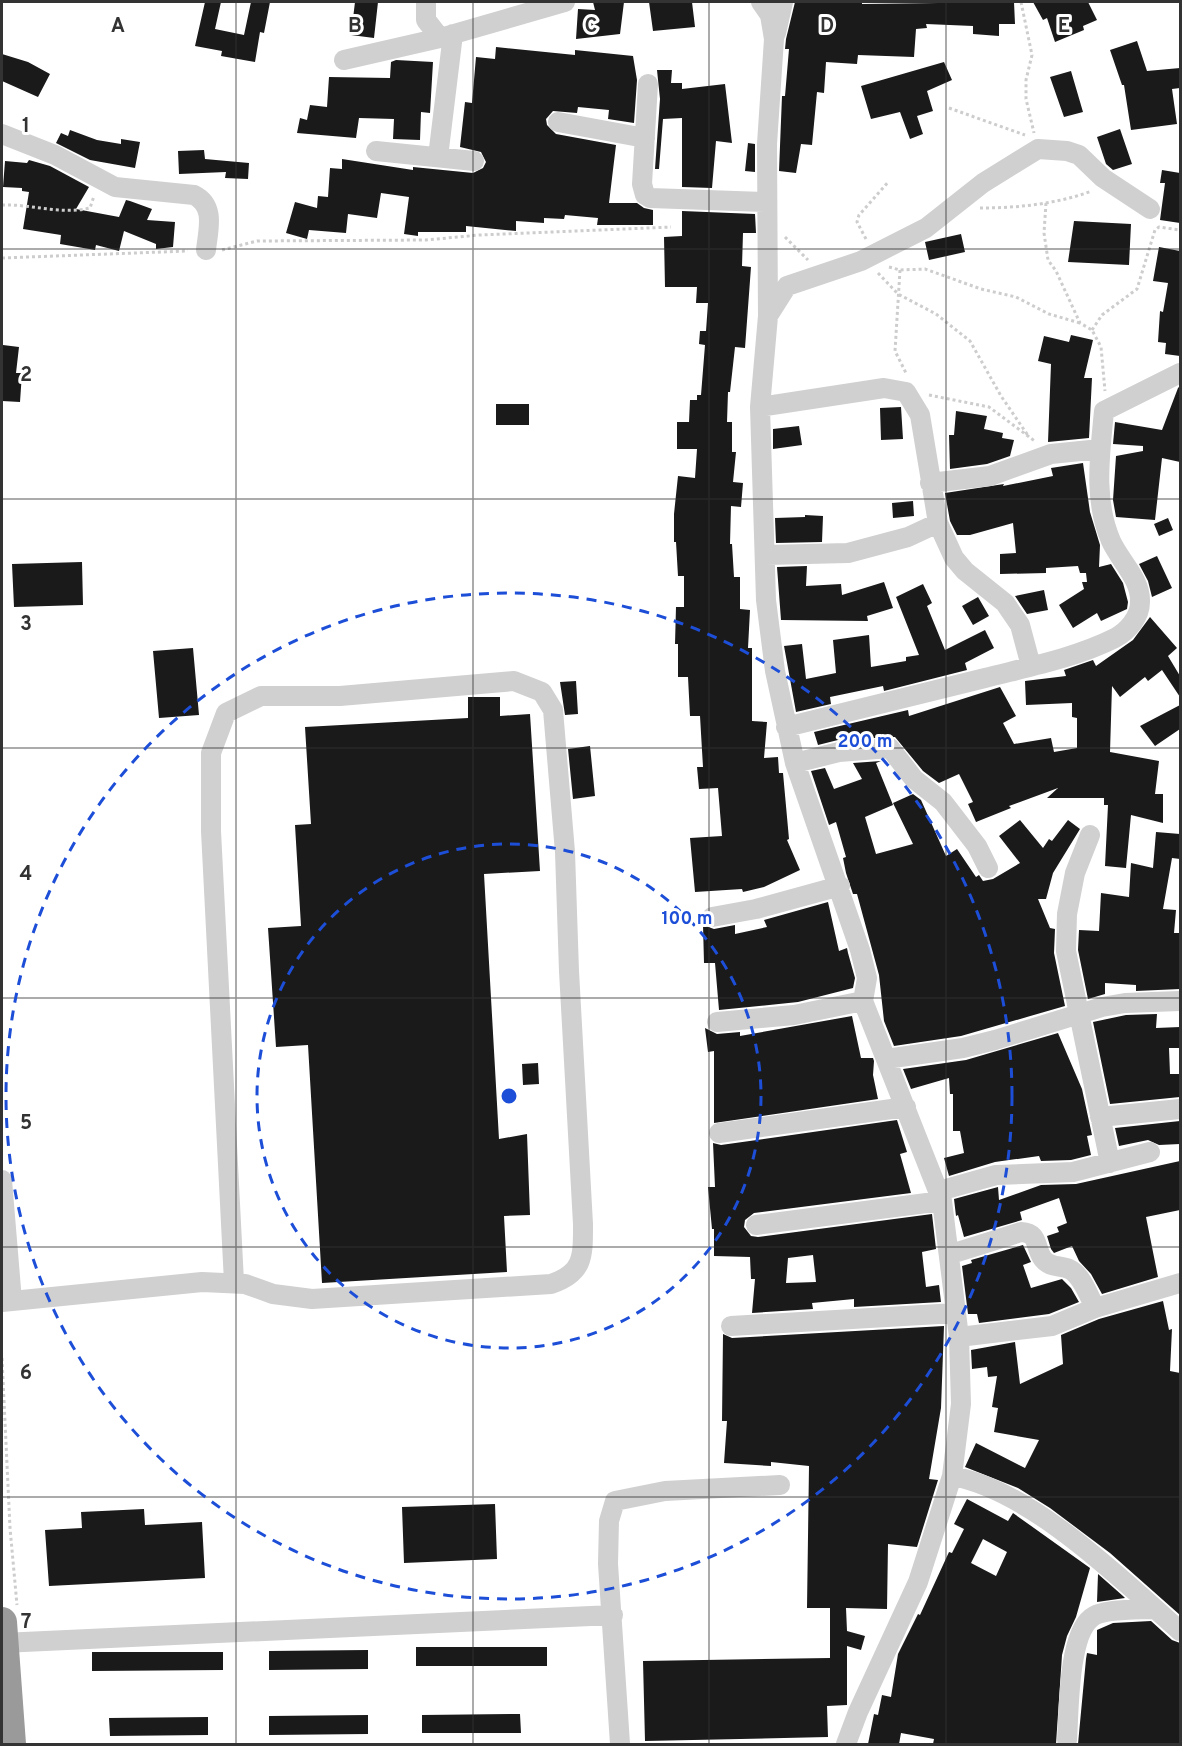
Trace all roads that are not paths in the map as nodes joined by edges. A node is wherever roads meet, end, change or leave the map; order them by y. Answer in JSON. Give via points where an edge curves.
{"nodes":[{"id":1,"x":426,"y":2,"type":"edge"},
{"id":2,"x":565,"y":2,"type":"edge"},
{"id":3,"x":762,"y":2,"type":"edge"},
{"id":4,"x":783,"y":2,"type":"edge"},
{"id":5,"x":447,"y":36,"type":"junction"},
{"id":6,"x":774,"y":39,"type":"junction"},
{"id":7,"x":344,"y":60,"type":"dead end"},
{"id":8,"x":648,"y":84,"type":"dead end"},
{"id":9,"x":558,"y":122,"type":"dead end"},
{"id":10,"x":2,"y":134,"type":"edge"},
{"id":11,"x":645,"y":138,"type":"junction"},
{"id":12,"x":376,"y":151,"type":"dead end"},
{"id":13,"x":438,"y":158,"type":"junction"},
{"id":14,"x":474,"y":161,"type":"dead end"},
{"id":15,"x":1150,"y":209,"type":"dead end"},
{"id":16,"x":766,"y":211,"type":"junction"},
{"id":17,"x":206,"y":250,"type":"road end"},
{"id":18,"x":768,"y":316,"type":"junction"},
{"id":19,"x":1180,"y":373,"type":"edge"},
{"id":20,"x":760,"y":407,"type":"junction"},
{"id":21,"x":1100,"y":449,"type":"junction"},
{"id":22,"x":930,"y":483,"type":"junction"},
{"id":23,"x":938,"y":523,"type":"junction"},
{"id":24,"x":766,"y":555,"type":"junction"},
{"id":25,"x":1031,"y":666,"type":"junction"},
{"id":26,"x":786,"y":727,"type":"junction"},
{"id":27,"x":795,"y":763,"type":"junction"},
{"id":28,"x":1090,"y":835,"type":"dead end"},
{"id":29,"x":988,"y":868,"type":"dead end"},
{"id":30,"x":840,"y":886,"type":"junction"},
{"id":31,"x":712,"y":917,"type":"dead end"},
{"id":32,"x":863,"y":1000,"type":"junction"},
{"id":33,"x":1180,"y":1001,"type":"edge"},
{"id":34,"x":1076,"y":1013,"type":"junction"},
{"id":35,"x":717,"y":1022,"type":"dead end"},
{"id":36,"x":886,"y":1059,"type":"junction"},
{"id":37,"x":906,"y":1107,"type":"junction"},
{"id":38,"x":1180,"y":1109,"type":"edge"},
{"id":39,"x":1100,"y":1117,"type":"junction"},
{"id":40,"x":719,"y":1133,"type":"dead end"},
{"id":41,"x":1150,"y":1152,"type":"dead end"},
{"id":42,"x":1110,"y":1163,"type":"junction"},
{"id":43,"x":2,"y":1180,"type":"edge"},
{"id":44,"x":940,"y":1196,"type":"junction"},
{"id":45,"x":756,"y":1225,"type":"dead end"},
{"id":46,"x":951,"y":1254,"type":"junction"},
{"id":47,"x":234,"y":1282,"type":"junction"},
{"id":48,"x":1180,"y":1283,"type":"edge"},
{"id":49,"x":7,"y":1301,"type":"edge"},
{"id":50,"x":1095,"y":1308,"type":"junction"},
{"id":51,"x":956,"y":1313,"type":"junction"},
{"id":52,"x":731,"y":1326,"type":"dead end"},
{"id":53,"x":960,"y":1337,"type":"junction"},
{"id":54,"x":952,"y":1476,"type":"junction"},
{"id":55,"x":780,"y":1485,"type":"dead end"},
{"id":56,"x":1155,"y":1609,"type":"junction"},
{"id":57,"x":613,"y":1615,"type":"junction"},
{"id":58,"x":6,"y":1629,"type":"edge"},
{"id":59,"x":1180,"y":1631,"type":"edge"},
{"id":60,"x":1067,"y":1740,"type":"dead end"},
{"id":61,"x":11,"y":1744,"type":"edge"},
{"id":62,"x":620,"y":1744,"type":"edge"},
{"id":63,"x":846,"y":1744,"type":"edge"}],
"edges":[{"from":1,"to":5,"type":"street","via":[[426,20]]},
{"from":2,"to":5,"type":"street"},
{"from":3,"to":6,"type":"street","via":[[770,15]]},
{"from":4,"to":6,"type":"street"},
{"from":5,"to":7,"type":"street"},
{"from":5,"to":13,"type":"street"},
{"from":6,"to":16,"type":"street"},
{"from":8,"to":11,"type":"street"},
{"from":9,"to":11,"type":"street"},
{"from":10,"to":17,"type":"street","via":[[56,155],[115,187],[202,199],[210,212]]},
{"from":11,"to":16,"type":"street","via":[[645,195]]},
{"from":12,"to":13,"type":"street"},
{"from":13,"to":14,"type":"street"},
{"from":15,"to":18,"type":"street","via":[[1112,184],[1079,155],[1038,149],[991,177],[926,228],[868,259],[787,286]]},
{"from":16,"to":18,"type":"street"},
{"from":18,"to":20,"type":"street"},
{"from":19,"to":21,"type":"street","via":[[1104,411]]},
{"from":20,"to":22,"type":"street","via":[[884,388],[911,393],[920,415]]},
{"from":20,"to":24,"type":"street"},
{"from":21,"to":22,"type":"street","via":[[1052,454],[990,476]]},
{"from":21,"to":25,"type":"street","via":[[1100,505],[1112,542],[1130,571],[1141,601],[1137,616],[1116,637]]},
{"from":22,"to":23,"type":"street"},
{"from":23,"to":24,"type":"street","via":[[908,537],[848,553]]},
{"from":23,"to":25,"type":"street","via":[[954,558],[1005,603],[1020,625]]},
{"from":24,"to":26,"type":"street","via":[[766,600]]},
{"from":25,"to":26,"type":"street"},
{"from":26,"to":27,"type":"street"},
{"from":27,"to":29,"type":"street","via":[[839,752],[890,748],[914,779],[943,802],[977,846]]},
{"from":27,"to":30,"type":"street"},
{"from":28,"to":34,"type":"street","via":[[1075,873],[1067,914],[1066,951]]},
{"from":30,"to":31,"type":"street"},
{"from":30,"to":32,"type":"street","via":[[867,978]]},
{"from":32,"to":35,"type":"street","via":[[794,1015]]},
{"from":32,"to":36,"type":"street"},
{"from":33,"to":34,"type":"street","via":[[1125,1003]]},
{"from":34,"to":36,"type":"street","via":[[963,1048]]},
{"from":34,"to":39,"type":"street"},
{"from":36,"to":37,"type":"street"},
{"from":37,"to":40,"type":"street"},
{"from":37,"to":44,"type":"street"},
{"from":38,"to":39,"type":"street"},
{"from":39,"to":42,"type":"street"},
{"from":41,"to":42,"type":"street"},
{"from":42,"to":44,"type":"street","via":[[1060,1174],[996,1175]]},
{"from":43,"to":49,"type":"street"},
{"from":44,"to":45,"type":"street"},
{"from":44,"to":46,"type":"street"},
{"from":46,"to":50,"type":"street","via":[[1029,1232],[1035,1237],[1043,1259],[1076,1275]]},
{"from":46,"to":51,"type":"street"},
{"from":47,"to":47,"type":"street","via":[[211,831],[211,753],[226,713],[261,696],[340,696],[514,681],[542,692],[553,710],[566,852],[568,972],[583,1224],[576,1269],[568,1278],[529,1288],[312,1299],[284,1296]]},
{"from":47,"to":49,"type":"street","via":[[202,1281]]},
{"from":48,"to":50,"type":"street"},
{"from":50,"to":53,"type":"street","via":[[1052,1326]]},
{"from":51,"to":52,"type":"street"},
{"from":51,"to":53,"type":"street"},
{"from":53,"to":54,"type":"street","via":[[961,1404]]},
{"from":54,"to":56,"type":"street","via":[[974,1480],[1011,1498],[1109,1568]]},
{"from":54,"to":63,"type":"street","via":[[918,1582]]},
{"from":55,"to":57,"type":"street","via":[[665,1491],[615,1501],[609,1521]]},
{"from":56,"to":59,"type":"street"},
{"from":56,"to":60,"type":"street","via":[[1104,1613],[1091,1617],[1082,1629],[1076,1648]]},
{"from":57,"to":58,"type":"street"},
{"from":57,"to":62,"type":"street"},
{"from":58,"to":61,"type":"highway"}]}
